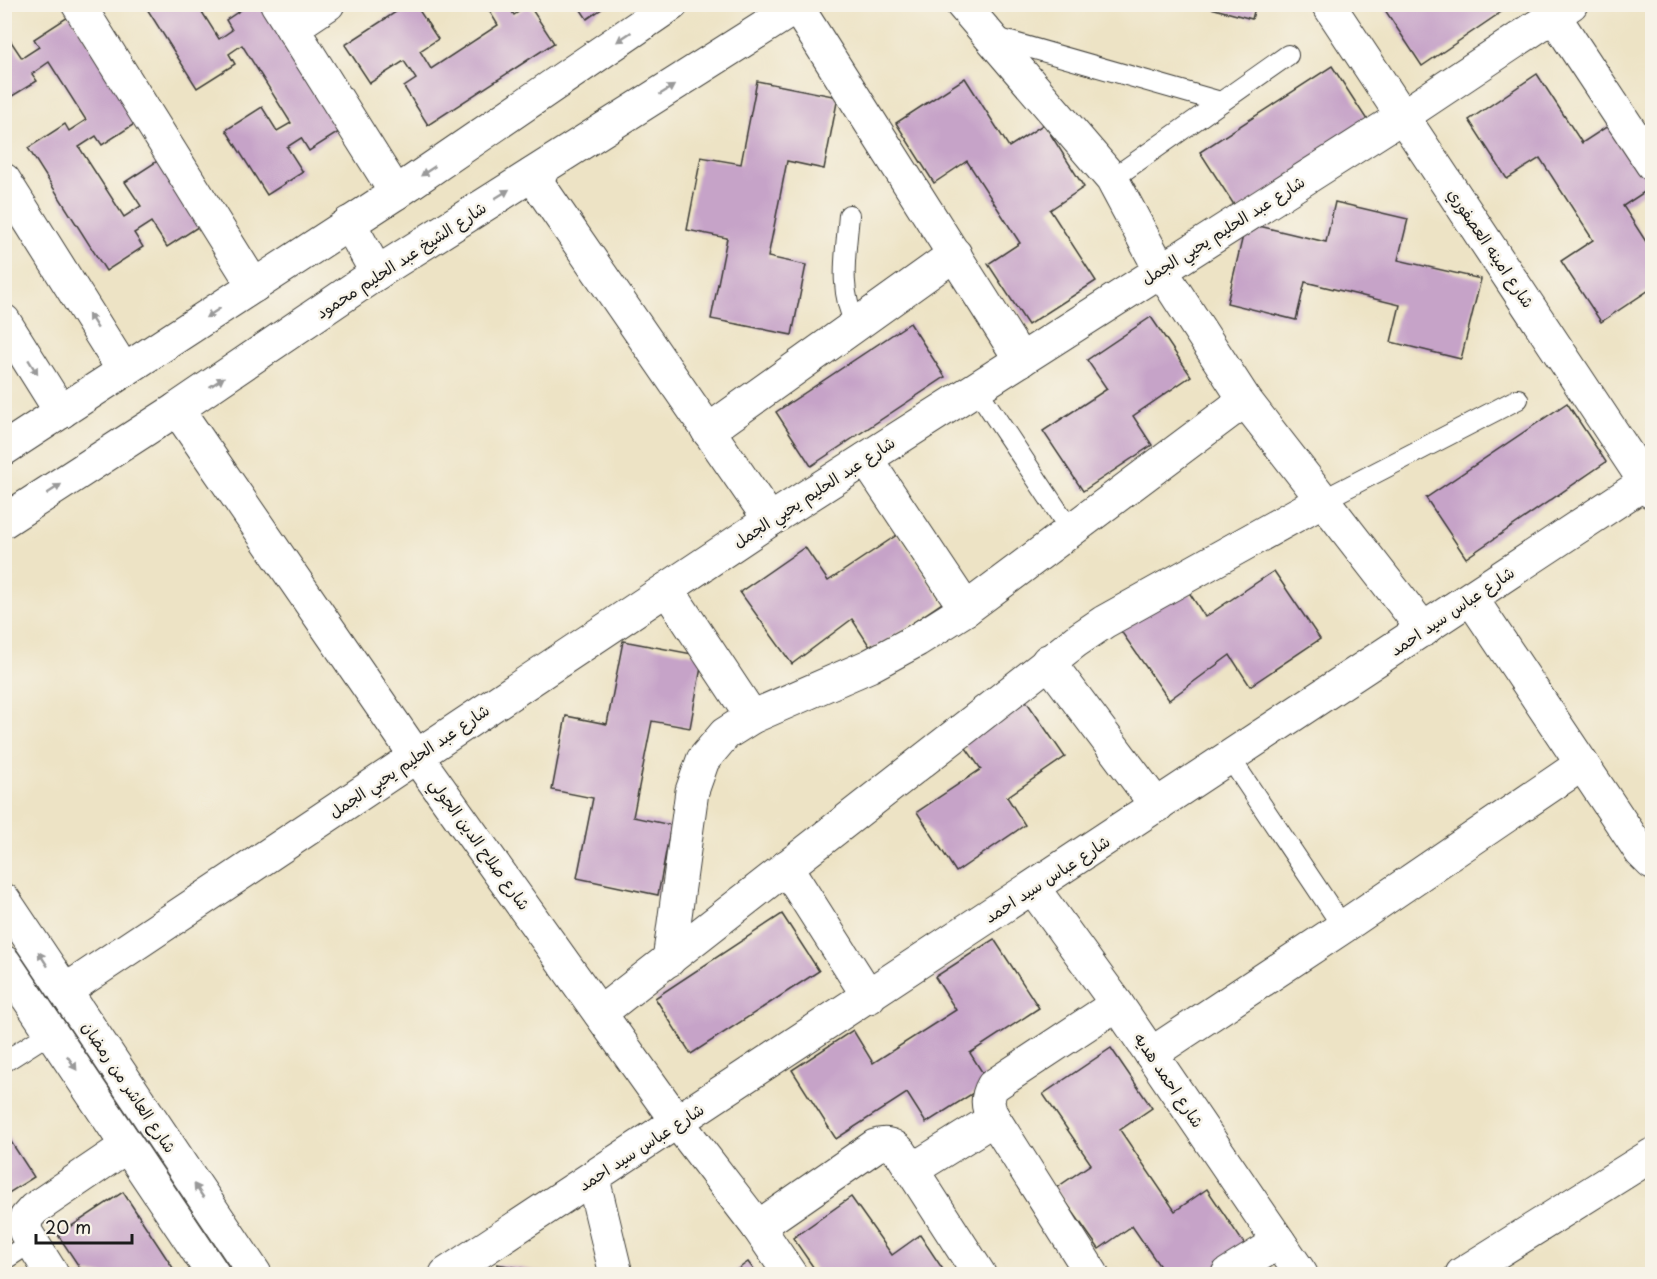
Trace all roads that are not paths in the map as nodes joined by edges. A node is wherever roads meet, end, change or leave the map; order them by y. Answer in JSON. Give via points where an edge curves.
{"nodes":[{"id":1,"x":78,"y":4,"type":"edge"},
{"id":2,"x":328,"y":4,"type":"edge"},
{"id":3,"x":672,"y":4,"type":"edge"},
{"id":4,"x":962,"y":4,"type":"edge"},
{"id":5,"x":1328,"y":4,"type":"edge"},
{"id":6,"x":799,"y":6,"type":"edge"},
{"id":7,"x":1562,"y":10,"type":"edge"},
{"id":8,"x":284,"y":16,"type":"edge"},
{"id":9,"x":986,"y":34,"type":"junction"},
{"id":10,"x":1288,"y":54,"type":"dead end"},
{"id":11,"x":1221,"y":102,"type":"junction"},
{"id":12,"x":1403,"y":116,"type":"junction"},
{"id":13,"x":1653,"y":164,"type":"edge"},
{"id":14,"x":531,"y":175,"type":"junction"},
{"id":15,"x":1113,"y":179,"type":"junction"},
{"id":16,"x":4,"y":180,"type":"edge"},
{"id":17,"x":396,"y":193,"type":"junction"},
{"id":18,"x":849,"y":215,"type":"dead end"},
{"id":19,"x":349,"y":224,"type":"junction"},
{"id":20,"x":955,"y":254,"type":"junction"},
{"id":21,"x":1160,"y":269,"type":"junction"},
{"id":22,"x":377,"y":273,"type":"junction"},
{"id":23,"x":254,"y":286,"type":"junction"},
{"id":24,"x":4,"y":321,"type":"edge"},
{"id":25,"x":856,"y":325,"type":"junction"},
{"id":26,"x":1021,"y":360,"type":"junction"},
{"id":27,"x":124,"y":371,"type":"junction"},
{"id":28,"x":976,"y":388,"type":"junction"},
{"id":29,"x":1518,"y":399,"type":"dead end"},
{"id":30,"x":1245,"y":400,"type":"junction"},
{"id":31,"x":177,"y":409,"type":"junction"},
{"id":32,"x":62,"y":412,"type":"junction"},
{"id":33,"x":708,"y":431,"type":"junction"},
{"id":34,"x":4,"y":449,"type":"edge"},
{"id":35,"x":866,"y":459,"type":"junction"},
{"id":36,"x":1649,"y":487,"type":"edge"},
{"id":37,"x":1323,"y":500,"type":"junction"},
{"id":38,"x":770,"y":520,"type":"junction"},
{"id":39,"x":4,"y":521,"type":"edge"},
{"id":40,"x":1071,"y":531,"type":"junction"},
{"id":41,"x":667,"y":589,"type":"junction"},
{"id":42,"x":1471,"y":598,"type":"junction"},
{"id":43,"x":966,"y":609,"type":"junction"},
{"id":44,"x":1424,"y":630,"type":"junction"},
{"id":45,"x":1048,"y":662,"type":"junction"},
{"id":46,"x":752,"y":717,"type":"junction"},
{"id":47,"x":416,"y":756,"type":"junction"},
{"id":48,"x":1230,"y":758,"type":"junction"},
{"id":49,"x":1582,"y":764,"type":"junction"},
{"id":50,"x":1157,"y":806,"type":"junction"},
{"id":51,"x":1653,"y":863,"type":"edge"},
{"id":52,"x":786,"y":867,"type":"junction"},
{"id":53,"x":1033,"y":888,"type":"junction"},
{"id":54,"x":4,"y":900,"type":"edge"},
{"id":55,"x":1342,"y":927,"type":"junction"},
{"id":56,"x":669,"y":960,"type":"junction"},
{"id":57,"x":4,"y":962,"type":"edge"},
{"id":58,"x":65,"y":991,"type":"junction"},
{"id":59,"x":869,"y":997,"type":"junction"},
{"id":60,"x":1117,"y":1004,"type":"junction"},
{"id":61,"x":600,"y":1013,"type":"junction"},
{"id":62,"x":51,"y":1032,"type":"junction"},
{"id":63,"x":1151,"y":1054,"type":"junction"},
{"id":64,"x":4,"y":1062,"type":"edge"},
{"id":65,"x":994,"y":1119,"type":"junction"},
{"id":66,"x":678,"y":1123,"type":"junction"},
{"id":67,"x":127,"y":1146,"type":"junction"},
{"id":68,"x":1653,"y":1155,"type":"edge"},
{"id":69,"x":912,"y":1170,"type":"junction"},
{"id":70,"x":593,"y":1179,"type":"junction"},
{"id":71,"x":758,"y":1227,"type":"junction"},
{"id":72,"x":1279,"y":1242,"type":"junction"},
{"id":73,"x":18,"y":1251,"type":"edge"},
{"id":74,"x":52,"y":1275,"type":"edge"},
{"id":75,"x":213,"y":1275,"type":"edge"},
{"id":76,"x":255,"y":1275,"type":"edge"},
{"id":77,"x":446,"y":1275,"type":"edge"},
{"id":78,"x":616,"y":1275,"type":"edge"},
{"id":79,"x":790,"y":1275,"type":"edge"},
{"id":80,"x":979,"y":1275,"type":"edge"},
{"id":81,"x":1092,"y":1275,"type":"edge"},
{"id":82,"x":1228,"y":1275,"type":"edge"},
{"id":83,"x":1301,"y":1275,"type":"edge"},
{"id":84,"x":1462,"y":1275,"type":"edge"}],
"edges":[{"from":1,"to":23,"type":"street"},
{"from":2,"to":8,"type":"street"},
{"from":3,"to":17,"type":"street","one_way":true},
{"from":4,"to":9,"type":"street"},
{"from":5,"to":12,"type":"street","name":"شارع امينه العصفوري"},
{"from":14,"to":6,"type":"street","name":"شارع الشيخ عبد الحليم محمود","one_way":true},
{"from":6,"to":20,"type":"street"},
{"from":7,"to":12,"type":"street","name":"شارع عبد الحليم يحيي الجمل"},
{"from":7,"to":13,"type":"street"},
{"from":8,"to":17,"type":"street"},
{"from":9,"to":11,"type":"lane"},
{"from":9,"to":15,"type":"street"},
{"from":10,"to":11,"type":"lane"},
{"from":11,"to":15,"type":"lane"},
{"from":12,"to":21,"type":"street","name":"شارع عبد الحليم يحيي الجمل"},
{"from":12,"to":36,"type":"street","name":"شارع امينه العصفوري"},
{"from":22,"to":14,"type":"street","name":"شارع الشيخ عبد الحليم محمود","one_way":true},
{"from":14,"to":33,"type":"street"},
{"from":15,"to":21,"type":"street"},
{"from":27,"to":16,"type":"street","one_way":true},
{"from":17,"to":19,"type":"street"},
{"from":18,"to":25,"type":"lane","via":[[845,297]]},
{"from":19,"to":22,"type":"street"},
{"from":19,"to":23,"type":"street"},
{"from":20,"to":25,"type":"street"},
{"from":20,"to":26,"type":"street"},
{"from":21,"to":26,"type":"street","name":"شارع عبد الحليم يحيي الجمل"},
{"from":21,"to":30,"type":"street"},
{"from":31,"to":22,"type":"street","name":"شارع الشيخ عبد الحليم محمود","one_way":true},
{"from":23,"to":27,"type":"street","one_way":true},
{"from":24,"to":32,"type":"street","one_way":true},
{"from":25,"to":33,"type":"street"},
{"from":26,"to":28,"type":"street","name":"شارع عبد الحليم يحيي الجمل"},
{"from":27,"to":32,"type":"street"},
{"from":28,"to":35,"type":"street","name":"شارع عبد الحليم يحيي الجمل"},
{"from":28,"to":40,"type":"lane"},
{"from":29,"to":37,"type":"lane"},
{"from":30,"to":37,"type":"street"},
{"from":30,"to":40,"type":"street"},
{"from":39,"to":31,"type":"street","name":"شارع الشيخ عبد الحليم محمود","one_way":true},
{"from":31,"to":47,"type":"street","name":"شارع صلاح الدين الجولي"},
{"from":32,"to":34,"type":"street"},
{"from":33,"to":38,"type":"street"},
{"from":35,"to":38,"type":"street","name":"شارع عبد الحليم يحيي الجمل"},
{"from":35,"to":43,"type":"street"},
{"from":36,"to":42,"type":"street","name":"شارع عباس سيد احمد"},
{"from":37,"to":44,"type":"street"},
{"from":37,"to":45,"type":"street","via":[[1104,622]]},
{"from":38,"to":41,"type":"street","name":"شارع عبد الحليم يحيي الجمل"},
{"from":40,"to":43,"type":"street"},
{"from":41,"to":46,"type":"street"},
{"from":41,"to":47,"type":"street","name":"شارع عبد الحليم يحيي الجمل"},
{"from":42,"to":44,"type":"street","name":"شارع عباس سيد احمد"},
{"from":42,"to":49,"type":"street"},
{"from":43,"to":46,"type":"street","via":[[869,666]]},
{"from":44,"to":48,"type":"street","name":"شارع عباس سيد احمد"},
{"from":45,"to":50,"type":"street"},
{"from":45,"to":52,"type":"street"},
{"from":46,"to":56,"type":"street","via":[[724,734],[703,760],[692,791]]},
{"from":47,"to":58,"type":"street","name":"شارع عبد الحليم يحيي الجمل"},
{"from":47,"to":61,"type":"street","name":"شارع صلاح الدين الجولي"},
{"from":48,"to":50,"type":"street","name":"شارع عباس سيد احمد"},
{"from":48,"to":55,"type":"lane"},
{"from":49,"to":51,"type":"street","via":[[1641,852]]},
{"from":49,"to":55,"type":"street"},
{"from":50,"to":53,"type":"street","name":"شارع عباس سيد احمد"},
{"from":52,"to":56,"type":"street"},
{"from":52,"to":59,"type":"street"},
{"from":53,"to":59,"type":"street","name":"شارع عباس سيد احمد"},
{"from":53,"to":60,"type":"street","name":"شارع احمد هديه"},
{"from":58,"to":54,"type":"street","name":"شارع العاشر من رمضان","one_way":true},
{"from":55,"to":63,"type":"street"},
{"from":56,"to":61,"type":"street"},
{"from":57,"to":62,"type":"street","name":"شارع العاشر من رمضان"},
{"from":76,"to":58,"type":"street","name":"شارع العاشر من رمضان","one_way":true},
{"from":59,"to":66,"type":"street","name":"شارع عباس سيد احمد"},
{"from":60,"to":63,"type":"street","name":"شارع احمد هديه"},
{"from":60,"to":65,"type":"street","via":[[993,1086],[987,1103]]},
{"from":61,"to":66,"type":"street","name":"شارع صلاح الدين الجولي"},
{"from":62,"to":64,"type":"lane"},
{"from":62,"to":67,"type":"street","name":"شارع العاشر من رمضان","one_way":true},
{"from":63,"to":72,"type":"street","name":"شارع احمد هديه"},
{"from":65,"to":69,"type":"street"},
{"from":65,"to":81,"type":"street"},
{"from":66,"to":70,"type":"street","name":"شارع عباس سيد احمد"},
{"from":66,"to":71,"type":"street","name":"شارع صلاح الدين الجولي"},
{"from":67,"to":73,"type":"street","via":[[34,1209],[26,1218]]},
{"from":67,"to":75,"type":"street","name":"شارع العاشر من رمضان"},
{"from":68,"to":84,"type":"street"},
{"from":69,"to":71,"type":"street","via":[[896,1147],[875,1146]]},
{"from":69,"to":80,"type":"street"},
{"from":70,"to":77,"type":"street","name":"شارع عباس سيد احمد"},
{"from":70,"to":78,"type":"street"},
{"from":71,"to":79,"type":"street","name":"شارع صلاح الدين الجولي"},
{"from":72,"to":82,"type":"street"},
{"from":72,"to":83,"type":"street","name":"شارع احمد هديه"},
{"from":73,"to":74,"type":"street"}]}
